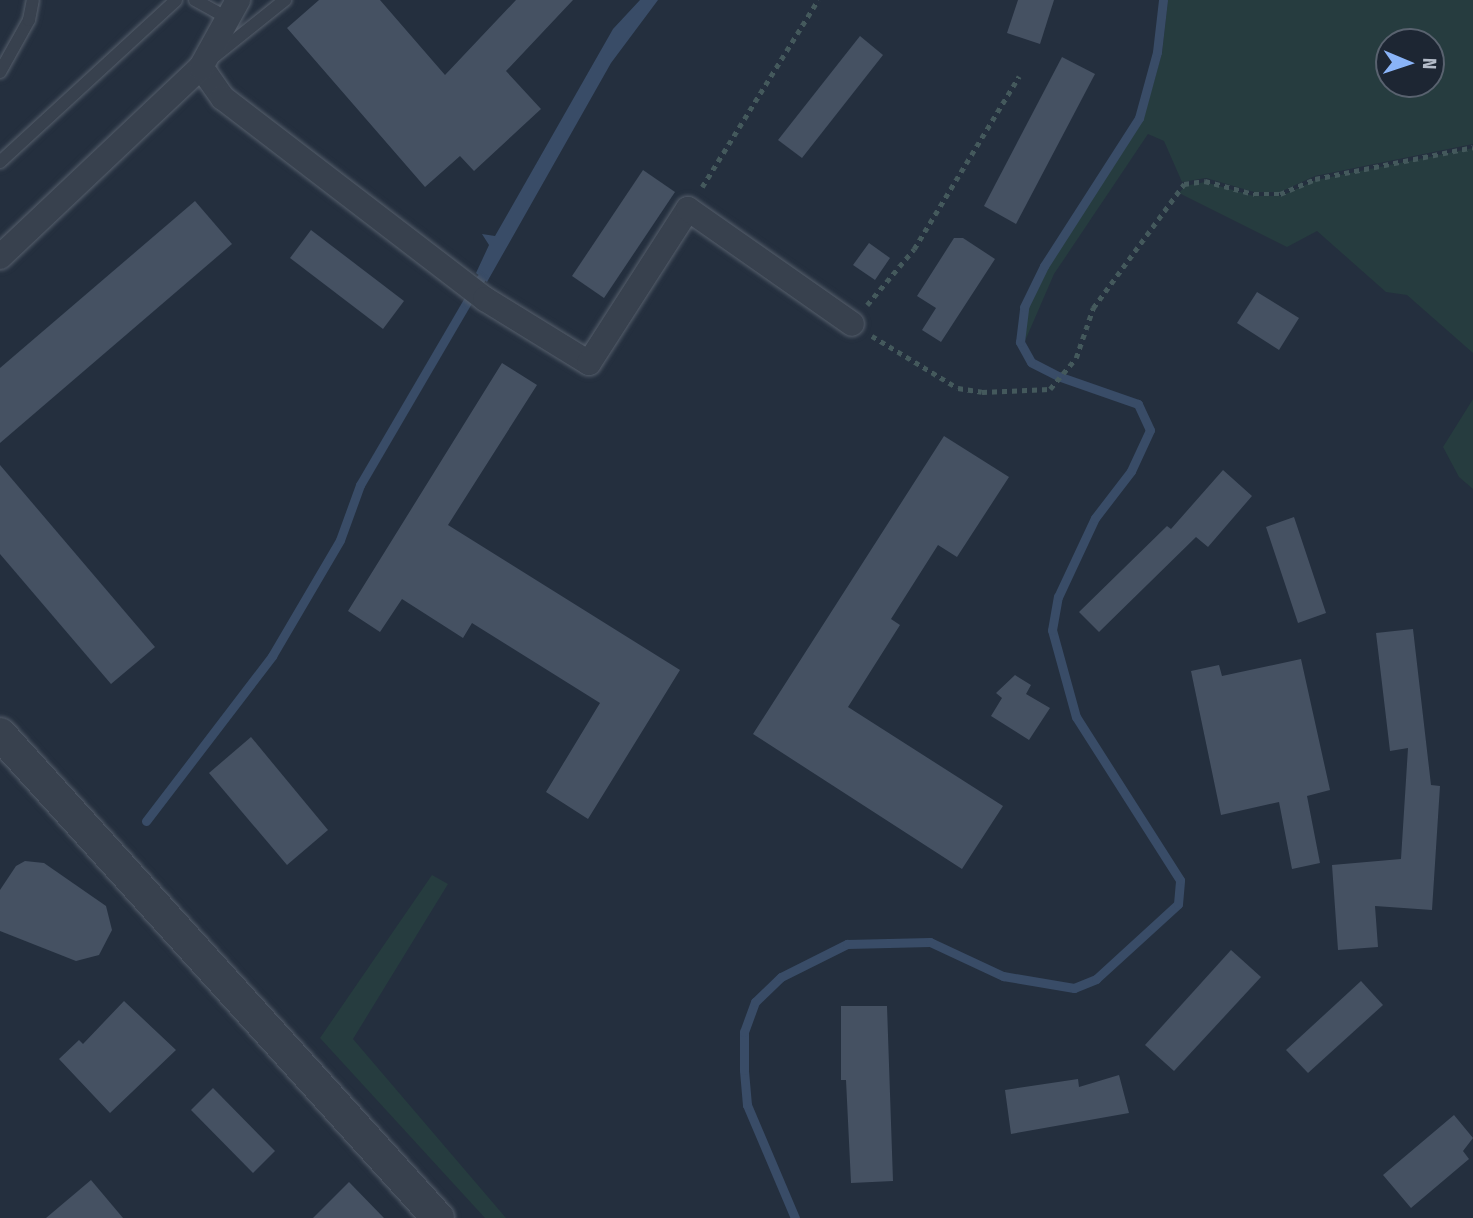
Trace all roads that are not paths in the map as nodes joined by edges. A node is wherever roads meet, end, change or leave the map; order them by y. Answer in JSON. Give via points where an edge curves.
{"nodes":[{"id":1,"x":33,"y":0,"type":"edge"},
{"id":2,"x":176,"y":0,"type":"edge"},
{"id":3,"x":195,"y":0,"type":"edge"},
{"id":4,"x":285,"y":0,"type":"edge"},
{"id":5,"x":232,"y":8,"type":"edge"},
{"id":6,"x":201,"y":67,"type":"junction"},
{"id":7,"x":0,"y":72,"type":"edge"},
{"id":8,"x":0,"y":162,"type":"edge"},
{"id":9,"x":0,"y":257,"type":"edge"},
{"id":10,"x":852,"y":324,"type":"road end"},
{"id":11,"x":0,"y":734,"type":"edge"},
{"id":12,"x":438,"y":1218,"type":"edge"}],
"edges":[{"from":1,"to":7,"type":"lane","via":[[29,20]]},
{"from":2,"to":8,"type":"lane"},
{"from":3,"to":5,"type":"lane"},
{"from":4,"to":6,"type":"lane"},
{"from":5,"to":6,"type":"street"},
{"from":6,"to":9,"type":"street"},
{"from":6,"to":10,"type":"street","via":[[223,98],[477,292],[589,363],[688,209]]},
{"from":11,"to":12,"type":"street"}]}
